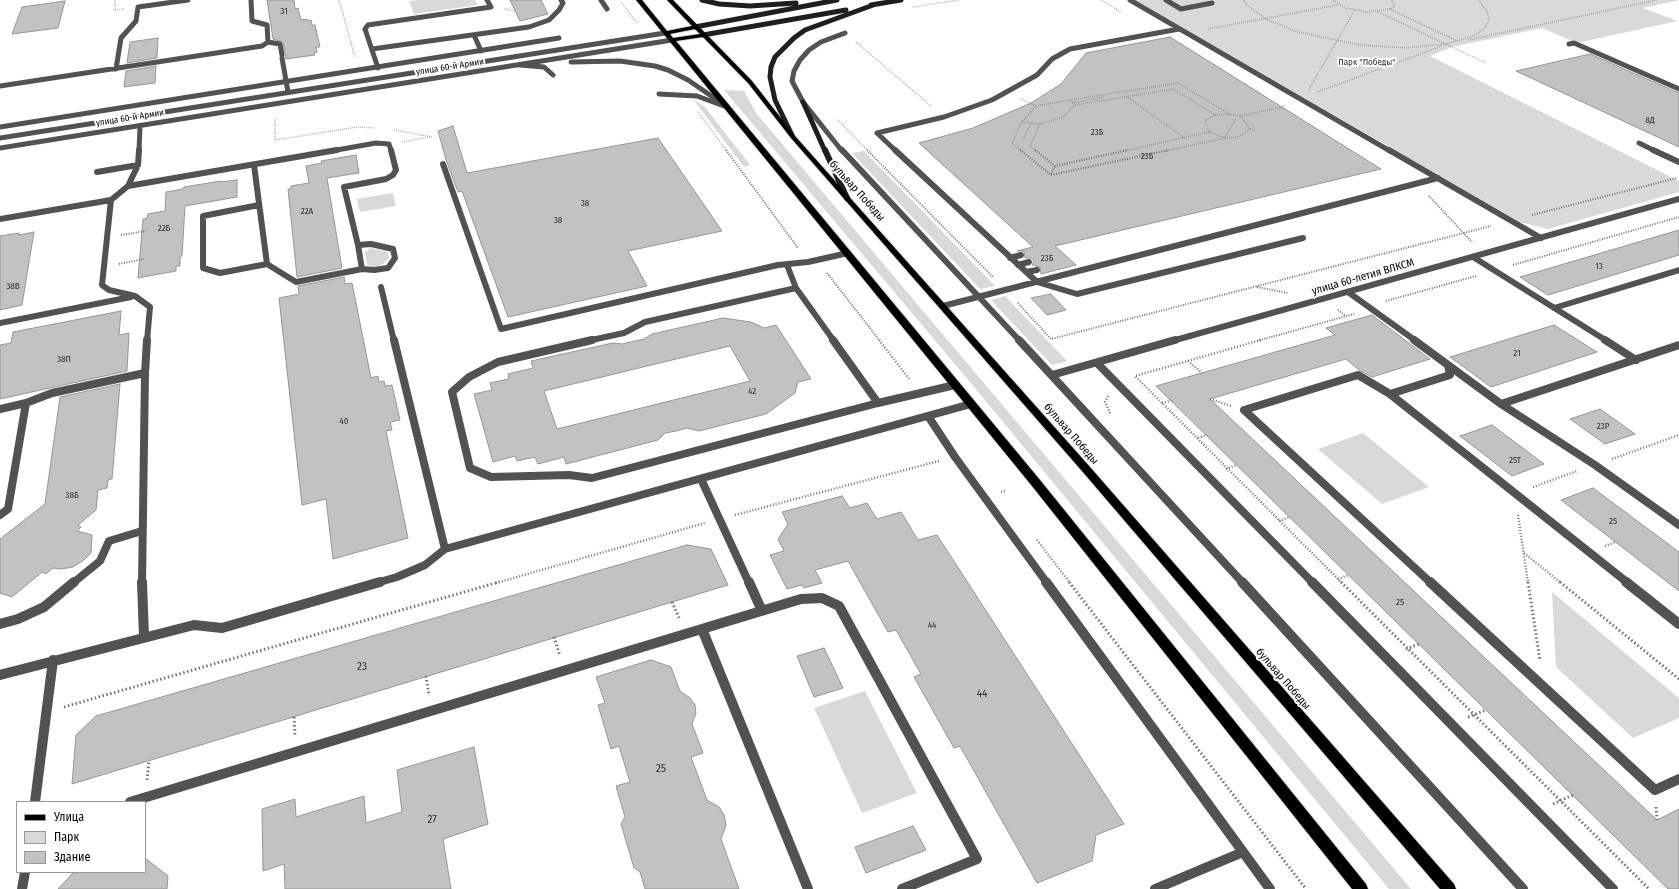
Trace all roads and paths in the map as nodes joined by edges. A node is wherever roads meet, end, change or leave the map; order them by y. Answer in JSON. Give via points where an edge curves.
{"nodes":[{"id":1,"x":115,"y":0,"type":"edge"},
{"id":2,"x":188,"y":0,"type":"edge"},
{"id":3,"x":251,"y":0,"type":"edge"},
{"id":4,"x":339,"y":0,"type":"edge"},
{"id":5,"x":487,"y":0,"type":"edge"},
{"id":6,"x":561,"y":0,"type":"edge"},
{"id":7,"x":601,"y":0,"type":"edge"},
{"id":8,"x":639,"y":0,"type":"edge"},
{"id":9,"x":670,"y":0,"type":"edge"},
{"id":10,"x":702,"y":0,"type":"edge"},
{"id":11,"x":818,"y":0,"type":"edge"},
{"id":12,"x":837,"y":0,"type":"edge"},
{"id":13,"x":901,"y":0,"type":"edge"},
{"id":14,"x":1130,"y":0,"type":"edge"},
{"id":15,"x":1166,"y":0,"type":"edge"},
{"id":16,"x":1198,"y":0,"type":"edge"},
{"id":17,"x":1243,"y":0,"type":"edge"},
{"id":18,"x":1332,"y":0,"type":"edge"},
{"id":19,"x":1391,"y":0,"type":"edge"},
{"id":20,"x":1478,"y":0,"type":"edge"},
{"id":21,"x":1657,"y":0,"type":"edge"},
{"id":22,"x":1212,"y":3,"type":"dead end"},
{"id":23,"x":876,"y":4,"type":"junction"},
{"id":24,"x":1206,"y":4,"type":"junction"},
{"id":25,"x":1338,"y":5,"type":"junction"},
{"id":26,"x":607,"y":9,"type":"dead end"},
{"id":27,"x":1390,"y":9,"type":"junction"},
{"id":28,"x":115,"y":10,"type":"dead end"},
{"id":29,"x":1355,"y":10,"type":"junction"},
{"id":30,"x":1378,"y":12,"type":"junction"},
{"id":31,"x":1266,"y":19,"type":"junction"},
{"id":32,"x":695,"y":27,"type":"junction"},
{"id":33,"x":1179,"y":29,"type":"junction"},
{"id":34,"x":665,"y":32,"type":"junction"},
{"id":35,"x":845,"y":33,"type":"dead end"},
{"id":36,"x":1185,"y":33,"type":"junction"},
{"id":37,"x":474,"y":35,"type":"junction"},
{"id":38,"x":703,"y":35,"type":"junction"},
{"id":39,"x":559,"y":38,"type":"dead end"},
{"id":40,"x":672,"y":40,"type":"junction"},
{"id":41,"x":1336,"y":41,"type":"junction"},
{"id":42,"x":268,"y":42,"type":"junction"},
{"id":43,"x":856,"y":42,"type":"dead end"},
{"id":44,"x":1458,"y":42,"type":"junction"},
{"id":45,"x":1446,"y":44,"type":"junction"},
{"id":46,"x":1569,"y":44,"type":"dead end"},
{"id":47,"x":372,"y":49,"type":"junction"},
{"id":48,"x":481,"y":52,"type":"junction"},
{"id":49,"x":355,"y":58,"type":"dead end"},
{"id":50,"x":1486,"y":63,"type":"dead end"},
{"id":51,"x":520,"y":65,"type":"junction"},
{"id":52,"x":116,"y":68,"type":"junction"},
{"id":53,"x":378,"y":68,"type":"junction"},
{"id":54,"x":553,"y":75,"type":"dead end"},
{"id":55,"x":286,"y":82,"type":"junction"},
{"id":56,"x":0,"y":86,"type":"edge"},
{"id":57,"x":1310,"y":89,"type":"dead end"},
{"id":58,"x":1679,"y":89,"type":"edge"},
{"id":59,"x":288,"y":92,"type":"junction"},
{"id":60,"x":1313,"y":93,"type":"dead end"},
{"id":61,"x":659,"y":94,"type":"dead end"},
{"id":62,"x":686,"y":95,"type":"junction"},
{"id":63,"x":1105,"y":97,"type":"dead end"},
{"id":64,"x":1126,"y":97,"type":"junction"},
{"id":65,"x":1019,"y":98,"type":"dead end"},
{"id":66,"x":1070,"y":100,"type":"junction"},
{"id":67,"x":290,"y":102,"type":"junction"},
{"id":68,"x":803,"y":102,"type":"junction"},
{"id":69,"x":1072,"y":103,"type":"junction"},
{"id":70,"x":1075,"y":105,"type":"junction"},
{"id":71,"x":1036,"y":106,"type":"junction"},
{"id":72,"x":1283,"y":107,"type":"dead end"},
{"id":73,"x":729,"y":108,"type":"junction"},
{"id":74,"x":275,"y":111,"type":"dead end"},
{"id":75,"x":1229,"y":114,"type":"junction"},
{"id":76,"x":1215,"y":115,"type":"junction"},
{"id":77,"x":1240,"y":116,"type":"junction"},
{"id":78,"x":944,"y":117,"type":"junction"},
{"id":79,"x":1236,"y":119,"type":"dead end"},
{"id":80,"x":1022,"y":122,"type":"junction"},
{"id":81,"x":1031,"y":123,"type":"junction"},
{"id":82,"x":1040,"y":124,"type":"junction"},
{"id":83,"x":140,"y":126,"type":"junction"},
{"id":84,"x":0,"y":127,"type":"edge"},
{"id":85,"x":380,"y":129,"type":"dead end"},
{"id":86,"x":388,"y":129,"type":"dead end"},
{"id":87,"x":1250,"y":129,"type":"junction"},
{"id":88,"x":1256,"y":130,"type":"dead end"},
{"id":89,"x":1209,"y":132,"type":"junction"},
{"id":90,"x":793,"y":137,"type":"junction"},
{"id":91,"x":0,"y":138,"type":"edge"},
{"id":92,"x":1186,"y":138,"type":"junction"},
{"id":93,"x":1225,"y":138,"type":"junction"},
{"id":94,"x":1023,"y":140,"type":"dead end"},
{"id":95,"x":1639,"y":143,"type":"dead end"},
{"id":96,"x":389,"y":144,"type":"junction"},
{"id":97,"x":0,"y":148,"type":"edge"},
{"id":98,"x":1679,"y":162,"type":"edge"},
{"id":99,"x":443,"y":164,"type":"dead end"},
{"id":100,"x":138,"y":165,"type":"junction"},
{"id":101,"x":254,"y":165,"type":"junction"},
{"id":102,"x":1055,"y":166,"type":"junction"},
{"id":103,"x":97,"y":172,"type":"dead end"},
{"id":104,"x":1051,"y":175,"type":"junction"},
{"id":105,"x":1679,"y":177,"type":"edge"},
{"id":106,"x":1438,"y":178,"type":"junction"},
{"id":107,"x":1417,"y":184,"type":"junction"},
{"id":108,"x":128,"y":186,"type":"junction"},
{"id":109,"x":847,"y":198,"type":"junction"},
{"id":110,"x":1679,"y":199,"type":"edge"},
{"id":111,"x":111,"y":200,"type":"junction"},
{"id":112,"x":259,"y":205,"type":"junction"},
{"id":113,"x":1679,"y":218,"type":"edge"},
{"id":114,"x":0,"y":219,"type":"edge"},
{"id":115,"x":1512,"y":221,"type":"junction"},
{"id":116,"x":146,"y":230,"type":"dead end"},
{"id":117,"x":1464,"y":233,"type":"junction"},
{"id":118,"x":106,"y":238,"type":"junction"},
{"id":119,"x":1303,"y":238,"type":"dead end"},
{"id":120,"x":1541,"y":238,"type":"junction"},
{"id":121,"x":358,"y":245,"type":"junction"},
{"id":122,"x":848,"y":253,"type":"junction"},
{"id":123,"x":1482,"y":254,"type":"junction"},
{"id":124,"x":1022,"y":255,"type":"dead end"},
{"id":125,"x":1473,"y":257,"type":"junction"},
{"id":126,"x":1010,"y":258,"type":"junction"},
{"id":127,"x":144,"y":259,"type":"dead end"},
{"id":128,"x":808,"y":262,"type":"junction"},
{"id":129,"x":1029,"y":262,"type":"dead end"},
{"id":130,"x":266,"y":264,"type":"junction"},
{"id":131,"x":787,"y":265,"type":"junction"},
{"id":132,"x":1018,"y":265,"type":"junction"},
{"id":133,"x":103,"y":266,"type":"junction"},
{"id":134,"x":362,"y":269,"type":"junction"},
{"id":135,"x":1037,"y":270,"type":"dead end"},
{"id":136,"x":1494,"y":270,"type":"junction"},
{"id":137,"x":1679,"y":270,"type":"edge"},
{"id":138,"x":1026,"y":272,"type":"junction"},
{"id":139,"x":1037,"y":282,"type":"junction"},
{"id":140,"x":381,"y":287,"type":"dead end"},
{"id":141,"x":796,"y":288,"type":"junction"},
{"id":142,"x":1348,"y":292,"type":"junction"},
{"id":143,"x":135,"y":296,"type":"junction"},
{"id":144,"x":979,"y":297,"type":"junction"},
{"id":145,"x":943,"y":306,"type":"junction"},
{"id":146,"x":1368,"y":307,"type":"junction"},
{"id":147,"x":1554,"y":308,"type":"junction"},
{"id":148,"x":0,"y":323,"type":"edge"},
{"id":149,"x":1051,"y":339,"type":"dead end"},
{"id":150,"x":1679,"y":345,"type":"edge"},
{"id":151,"x":1636,"y":360,"type":"junction"},
{"id":152,"x":1188,"y":361,"type":"junction"},
{"id":153,"x":1097,"y":363,"type":"junction"},
{"id":154,"x":1448,"y":365,"type":"junction"},
{"id":155,"x":145,"y":373,"type":"junction"},
{"id":156,"x":1202,"y":373,"type":"dead end"},
{"id":157,"x":1052,"y":375,"type":"junction"},
{"id":158,"x":1135,"y":376,"type":"junction"},
{"id":159,"x":1115,"y":382,"type":"junction"},
{"id":160,"x":954,"y":385,"type":"junction"},
{"id":161,"x":921,"y":392,"type":"junction"},
{"id":162,"x":1390,"y":394,"type":"junction"},
{"id":163,"x":1210,"y":399,"type":"dead end"},
{"id":164,"x":1172,"y":400,"type":"dead end"},
{"id":165,"x":26,"y":403,"type":"junction"},
{"id":166,"x":878,"y":403,"type":"junction"},
{"id":167,"x":971,"y":404,"type":"junction"},
{"id":168,"x":1162,"y":404,"type":"junction"},
{"id":169,"x":1501,"y":404,"type":"junction"},
{"id":170,"x":0,"y":409,"type":"edge"},
{"id":171,"x":1244,"y":410,"type":"junction"},
{"id":172,"x":928,"y":416,"type":"junction"},
{"id":173,"x":1111,"y":416,"type":"dead end"},
{"id":174,"x":1679,"y":435,"type":"edge"},
{"id":175,"x":1207,"y":436,"type":"dead end"},
{"id":176,"x":1197,"y":438,"type":"junction"},
{"id":177,"x":955,"y":457,"type":"junction"},
{"id":178,"x":1595,"y":465,"type":"junction"},
{"id":179,"x":701,"y":479,"type":"junction"},
{"id":180,"x":996,"y":486,"type":"dead end"},
{"id":181,"x":1005,"y":491,"type":"dead end"},
{"id":182,"x":1001,"y":492,"type":"junction"},
{"id":183,"x":1515,"y":494,"type":"junction"},
{"id":184,"x":1006,"y":499,"type":"dead end"},
{"id":185,"x":0,"y":515,"type":"edge"},
{"id":186,"x":720,"y":519,"type":"junction"},
{"id":187,"x":1679,"y":525,"type":"edge"},
{"id":188,"x":142,"y":531,"type":"junction"},
{"id":189,"x":1034,"y":536,"type":"dead end"},
{"id":190,"x":446,"y":549,"type":"junction"},
{"id":191,"x":1524,"y":553,"type":"junction"},
{"id":192,"x":762,"y":611,"type":"junction"},
{"id":193,"x":0,"y":624,"type":"edge"},
{"id":194,"x":1679,"y":624,"type":"edge"},
{"id":195,"x":702,"y":629,"type":"junction"},
{"id":196,"x":144,"y":636,"type":"junction"},
{"id":197,"x":53,"y":660,"type":"junction"},
{"id":198,"x":0,"y":674,"type":"edge"},
{"id":199,"x":1679,"y":679,"type":"edge"},
{"id":200,"x":1544,"y":688,"type":"junction"},
{"id":201,"x":46,"y":712,"type":"junction"},
{"id":202,"x":1679,"y":779,"type":"edge"},
{"id":203,"x":1573,"y":795,"type":"dead end"},
{"id":204,"x":35,"y":801,"type":"edge"},
{"id":205,"x":133,"y":801,"type":"edge"},
{"id":206,"x":1560,"y":801,"type":"junction"},
{"id":207,"x":1537,"y":811,"type":"junction"},
{"id":208,"x":1243,"y":852,"type":"junction"},
{"id":209,"x":25,"y":873,"type":"edge"},
{"id":210,"x":22,"y":889,"type":"edge"},
{"id":211,"x":808,"y":889,"type":"edge"},
{"id":212,"x":902,"y":889,"type":"edge"},
{"id":213,"x":1155,"y":889,"type":"edge"},
{"id":214,"x":1270,"y":889,"type":"edge"},
{"id":215,"x":1306,"y":889,"type":"edge"},
{"id":216,"x":1361,"y":889,"type":"edge"},
{"id":217,"x":1449,"y":889,"type":"edge"},
{"id":218,"x":1523,"y":889,"type":"edge"},
{"id":219,"x":1613,"y":889,"type":"edge"},
{"id":220,"x":1649,"y":889,"type":"edge"}],
"edges":[{"from":1,"to":28,"type":"path"},
{"from":2,"to":52,"type":"street","via":[[138,7],[136,21],[121,38]]},
{"from":3,"to":42,"type":"street","via":[[252,21],[267,25]]},
{"from":4,"to":49,"type":"path"},
{"from":5,"to":47,"type":"street","via":[[491,7],[368,25],[365,29]]},
{"from":6,"to":37,"type":"street","via":[[563,3],[560,10],[540,24]]},
{"from":7,"to":26,"type":"street"},
{"from":8,"to":34,"type":"main road"},
{"from":9,"to":32,"type":"main road","name":"бульвар Победы"},
{"from":10,"to":11,"type":"main road","via":[[750,6]]},
{"from":12,"to":32,"type":"main road","name":"улица 60-й Армии"},
{"from":13,"to":23,"type":"main road","name":"улица 60-й Армии"},
{"from":14,"to":33,"type":"street"},
{"from":15,"to":24,"type":"street","via":[[1181,9]]},
{"from":16,"to":24,"type":"street"},
{"from":17,"to":31,"type":"path"},
{"from":18,"to":25,"type":"path"},
{"from":19,"to":27,"type":"path","via":[[1394,7]]},
{"from":20,"to":44,"type":"path","via":[[1487,11],[1489,20],[1485,28],[1474,36]]},
{"from":21,"to":44,"type":"path"},
{"from":22,"to":24,"type":"street"},
{"from":23,"to":38,"type":"main road","name":"улица 60-й Армии"},
{"from":23,"to":90,"type":"main road","via":[[805,30],[785,45],[775,57],[770,77],[775,100]]},
{"from":25,"to":29,"type":"path"},
{"from":25,"to":31,"type":"path"},
{"from":27,"to":30,"type":"path"},
{"from":27,"to":44,"type":"path"},
{"from":29,"to":30,"type":"path"},
{"from":29,"to":41,"type":"path"},
{"from":30,"to":45,"type":"path"},
{"from":31,"to":36,"type":"path"},
{"from":31,"to":41,"type":"path","via":[[1295,31]]},
{"from":32,"to":34,"type":"main road","name":"улица 60-й Армии"},
{"from":32,"to":38,"type":"main road","name":"бульвар Победы"},
{"from":33,"to":36,"type":"street"},
{"from":33,"to":78,"type":"street","via":[[1070,49],[1052,59],[1037,75],[992,100]]},
{"from":34,"to":40,"type":"main road"},
{"from":34,"to":59,"type":"street","name":"улица 60-й Армии"},
{"from":35,"to":68,"type":"street","via":[[821,42],[800,60],[794,70],[792,81]]},
{"from":36,"to":106,"type":"street"},
{"from":37,"to":47,"type":"street"},
{"from":37,"to":48,"type":"street"},
{"from":38,"to":40,"type":"main road","name":"улица 60-й Армии"},
{"from":38,"to":90,"type":"main road","name":"бульвар Победы","via":[[750,82]]},
{"from":39,"to":48,"type":"street"},
{"from":40,"to":51,"type":"street","name":"улица 60-й Армии"},
{"from":40,"to":73,"type":"main road"},
{"from":41,"to":45,"type":"path","via":[[1390,47]]},
{"from":41,"to":57,"type":"path"},
{"from":42,"to":52,"type":"street","via":[[248,49]]},
{"from":42,"to":55,"type":"street","via":[[280,44]]},
{"from":43,"to":78,"type":"path"},
{"from":44,"to":45,"type":"path"},
{"from":45,"to":50,"type":"path"},
{"from":45,"to":60,"type":"path"},
{"from":46,"to":58,"type":"street","via":[[1574,43]]},
{"from":47,"to":53,"type":"street"},
{"from":48,"to":53,"type":"street"},
{"from":51,"to":54,"type":"street","via":[[544,67]]},
{"from":51,"to":67,"type":"street","name":"улица 60-й Армии"},
{"from":51,"to":73,"type":"street","via":[[603,60],[643,64],[668,70],[688,80]]},
{"from":52,"to":56,"type":"street"},
{"from":53,"to":55,"type":"street"},
{"from":55,"to":59,"type":"street"},
{"from":55,"to":84,"type":"street"},
{"from":59,"to":67,"type":"street"},
{"from":59,"to":91,"type":"street","name":"улица 60-й Армии"},
{"from":61,"to":62,"type":"street"},
{"from":62,"to":73,"type":"street","via":[[712,100]]},
{"from":62,"to":128,"type":"path"},
{"from":63,"to":69,"type":"path"},
{"from":64,"to":70,"type":"path"},
{"from":64,"to":76,"type":"path","via":[[1173,89]]},
{"from":64,"to":92,"type":"path"},
{"from":65,"to":71,"type":"path"},
{"from":66,"to":69,"type":"path"},
{"from":66,"to":71,"type":"path"},
{"from":66,"to":75,"type":"path","via":[[1178,83]]},
{"from":67,"to":83,"type":"street","name":"улица 60-й Армии"},
{"from":68,"to":109,"type":"main road"},
{"from":68,"to":144,"type":"street","via":[[849,159]]},
{"from":69,"to":70,"type":"path"},
{"from":70,"to":82,"type":"path","via":[[1063,117]]},
{"from":71,"to":80,"type":"path"},
{"from":72,"to":77,"type":"path"},
{"from":73,"to":122,"type":"main road"},
{"from":74,"to":85,"type":"path","via":[[275,140],[357,127]]},
{"from":75,"to":76,"type":"path"},
{"from":75,"to":77,"type":"path"},
{"from":76,"to":89,"type":"path","via":[[1205,121]]},
{"from":77,"to":87,"type":"path"},
{"from":78,"to":126,"type":"street","via":[[877,133]]},
{"from":79,"to":93,"type":"path"},
{"from":80,"to":81,"type":"path"},
{"from":80,"to":104,"type":"path","via":[[1012,143]]},
{"from":81,"to":82,"type":"path"},
{"from":81,"to":94,"type":"path"},
{"from":82,"to":102,"type":"path","via":[[1030,146]]},
{"from":83,"to":97,"type":"street","name":"улица 60-й Армии"},
{"from":83,"to":100,"type":"street"},
{"from":86,"to":96,"type":"path","via":[[433,137]]},
{"from":87,"to":88,"type":"path"},
{"from":87,"to":93,"type":"path","via":[[1238,137]]},
{"from":89,"to":92,"type":"path"},
{"from":89,"to":93,"type":"path"},
{"from":90,"to":109,"type":"main road","name":"бульвар Победы"},
{"from":92,"to":102,"type":"path"},
{"from":93,"to":104,"type":"path"},
{"from":95,"to":98,"type":"street"},
{"from":96,"to":101,"type":"street","via":[[376,143]]},
{"from":96,"to":121,"type":"street","via":[[396,170],[393,175],[344,187]]},
{"from":99,"to":131,"type":"street","via":[[501,329]]},
{"from":100,"to":103,"type":"street"},
{"from":100,"to":108,"type":"street"},
{"from":101,"to":108,"type":"street"},
{"from":101,"to":112,"type":"street"},
{"from":102,"to":104,"type":"path"},
{"from":105,"to":115,"type":"path"},
{"from":106,"to":107,"type":"street"},
{"from":106,"to":115,"type":"street"},
{"from":107,"to":117,"type":"path"},
{"from":107,"to":139,"type":"street"},
{"from":108,"to":111,"type":"street"},
{"from":109,"to":145,"type":"main road","name":"бульвар Победы"},
{"from":110,"to":120,"type":"street","name":"улица 60-летия ВЛКСМ"},
{"from":111,"to":114,"type":"street"},
{"from":111,"to":118,"type":"street"},
{"from":112,"to":130,"type":"street"},
{"from":112,"to":130,"type":"street","via":[[203,216],[204,268],[220,273]]},
{"from":113,"to":136,"type":"path"},
{"from":115,"to":117,"type":"path"},
{"from":115,"to":120,"type":"street"},
{"from":116,"to":118,"type":"path"},
{"from":117,"to":123,"type":"path"},
{"from":117,"to":149,"type":"path"},
{"from":118,"to":133,"type":"street"},
{"from":119,"to":139,"type":"street","via":[[1077,294]]},
{"from":120,"to":123,"type":"street","name":"улица 60-летия ВЛКСМ"},
{"from":121,"to":134,"type":"street"},
{"from":121,"to":134,"type":"street","via":[[371,244],[393,249],[395,258],[388,268]]},
{"from":122,"to":128,"type":"street"},
{"from":122,"to":160,"type":"main road"},
{"from":123,"to":125,"type":"street","name":"улица 60-летия ВЛКСМ"},
{"from":124,"to":126,"type":"street"},
{"from":125,"to":136,"type":"street"},
{"from":125,"to":142,"type":"street","name":"улица 60-летия ВЛКСМ"},
{"from":126,"to":132,"type":"street"},
{"from":127,"to":133,"type":"path"},
{"from":128,"to":131,"type":"street"},
{"from":128,"to":161,"type":"path","via":[[829,275]]},
{"from":129,"to":132,"type":"street"},
{"from":130,"to":134,"type":"street","via":[[296,282]]},
{"from":131,"to":141,"type":"street"},
{"from":132,"to":138,"type":"street"},
{"from":133,"to":143,"type":"street","via":[[102,285],[109,290]]},
{"from":135,"to":138,"type":"street"},
{"from":136,"to":146,"type":"path"},
{"from":136,"to":147,"type":"street"},
{"from":137,"to":147,"type":"street"},
{"from":138,"to":139,"type":"street"},
{"from":139,"to":144,"type":"street"},
{"from":140,"to":190,"type":"street"},
{"from":141,"to":166,"type":"street"},
{"from":141,"to":166,"type":"street","via":[[645,322],[624,333],[498,362],[469,377],[452,392],[470,468],[491,477],[569,475],[592,478]]},
{"from":142,"to":146,"type":"street"},
{"from":142,"to":153,"type":"street","name":"улица 60-летия ВЛКСМ"},
{"from":143,"to":148,"type":"street"},
{"from":143,"to":155,"type":"street","via":[[150,307]]},
{"from":144,"to":145,"type":"street"},
{"from":144,"to":157,"type":"street"},
{"from":145,"to":217,"type":"main road","name":"бульвар Победы"},
{"from":146,"to":152,"type":"path","via":[[1362,312]]},
{"from":146,"to":154,"type":"street"},
{"from":147,"to":151,"type":"street"},
{"from":150,"to":151,"type":"street"},
{"from":151,"to":169,"type":"street"},
{"from":152,"to":156,"type":"path"},
{"from":152,"to":158,"type":"path"},
{"from":153,"to":157,"type":"street","name":"улица 60-летия ВЛКСМ"},
{"from":153,"to":159,"type":"street"},
{"from":154,"to":162,"type":"street","via":[[1450,375]]},
{"from":154,"to":169,"type":"street"},
{"from":155,"to":165,"type":"street","via":[[52,393]]},
{"from":155,"to":188,"type":"street"},
{"from":157,"to":218,"type":"street"},
{"from":158,"to":159,"type":"path"},
{"from":158,"to":168,"type":"path"},
{"from":159,"to":173,"type":"path","via":[[1105,402]]},
{"from":159,"to":207,"type":"street"},
{"from":160,"to":161,"type":"street"},
{"from":160,"to":167,"type":"main road"},
{"from":161,"to":166,"type":"street"},
{"from":162,"to":171,"type":"street","via":[[1358,376]]},
{"from":162,"to":183,"type":"street"},
{"from":163,"to":171,"type":"path"},
{"from":164,"to":168,"type":"path"},
{"from":165,"to":170,"type":"street"},
{"from":165,"to":185,"type":"street","via":[[8,509]]},
{"from":167,"to":172,"type":"street"},
{"from":167,"to":216,"type":"main road"},
{"from":168,"to":176,"type":"path"},
{"from":169,"to":178,"type":"street"},
{"from":171,"to":200,"type":"street"},
{"from":172,"to":177,"type":"street"},
{"from":172,"to":179,"type":"street"},
{"from":174,"to":178,"type":"path"},
{"from":175,"to":176,"type":"path"},
{"from":176,"to":206,"type":"path"},
{"from":177,"to":186,"type":"path"},
{"from":177,"to":208,"type":"street"},
{"from":178,"to":183,"type":"path"},
{"from":178,"to":187,"type":"street"},
{"from":179,"to":186,"type":"street"},
{"from":179,"to":190,"type":"street"},
{"from":180,"to":182,"type":"path"},
{"from":181,"to":182,"type":"path"},
{"from":182,"to":184,"type":"path"},
{"from":183,"to":191,"type":"path"},
{"from":183,"to":194,"type":"street"},
{"from":186,"to":192,"type":"street"},
{"from":186,"to":201,"type":"path"},
{"from":188,"to":193,"type":"street","via":[[109,541],[100,561],[44,607]]},
{"from":188,"to":196,"type":"street"},
{"from":189,"to":215,"type":"path"},
{"from":190,"to":196,"type":"street","via":[[426,565],[397,577],[222,628],[194,625]]},
{"from":191,"to":199,"type":"path"},
{"from":191,"to":200,"type":"path"},
{"from":192,"to":195,"type":"street"},
{"from":192,"to":212,"type":"street","via":[[801,600],[822,598],[839,606],[977,859]]},
{"from":195,"to":205,"type":"street"},
{"from":195,"to":211,"type":"street"},
{"from":196,"to":197,"type":"street"},
{"from":197,"to":198,"type":"street"},
{"from":197,"to":201,"type":"street"},
{"from":200,"to":202,"type":"street","via":[[1655,790]]},
{"from":201,"to":204,"type":"street"},
{"from":203,"to":206,"type":"path"},
{"from":206,"to":207,"type":"path"},
{"from":206,"to":220,"type":"path"},
{"from":207,"to":219,"type":"street"},
{"from":208,"to":213,"type":"street"},
{"from":208,"to":214,"type":"street"},
{"from":209,"to":210,"type":"street"}]}
